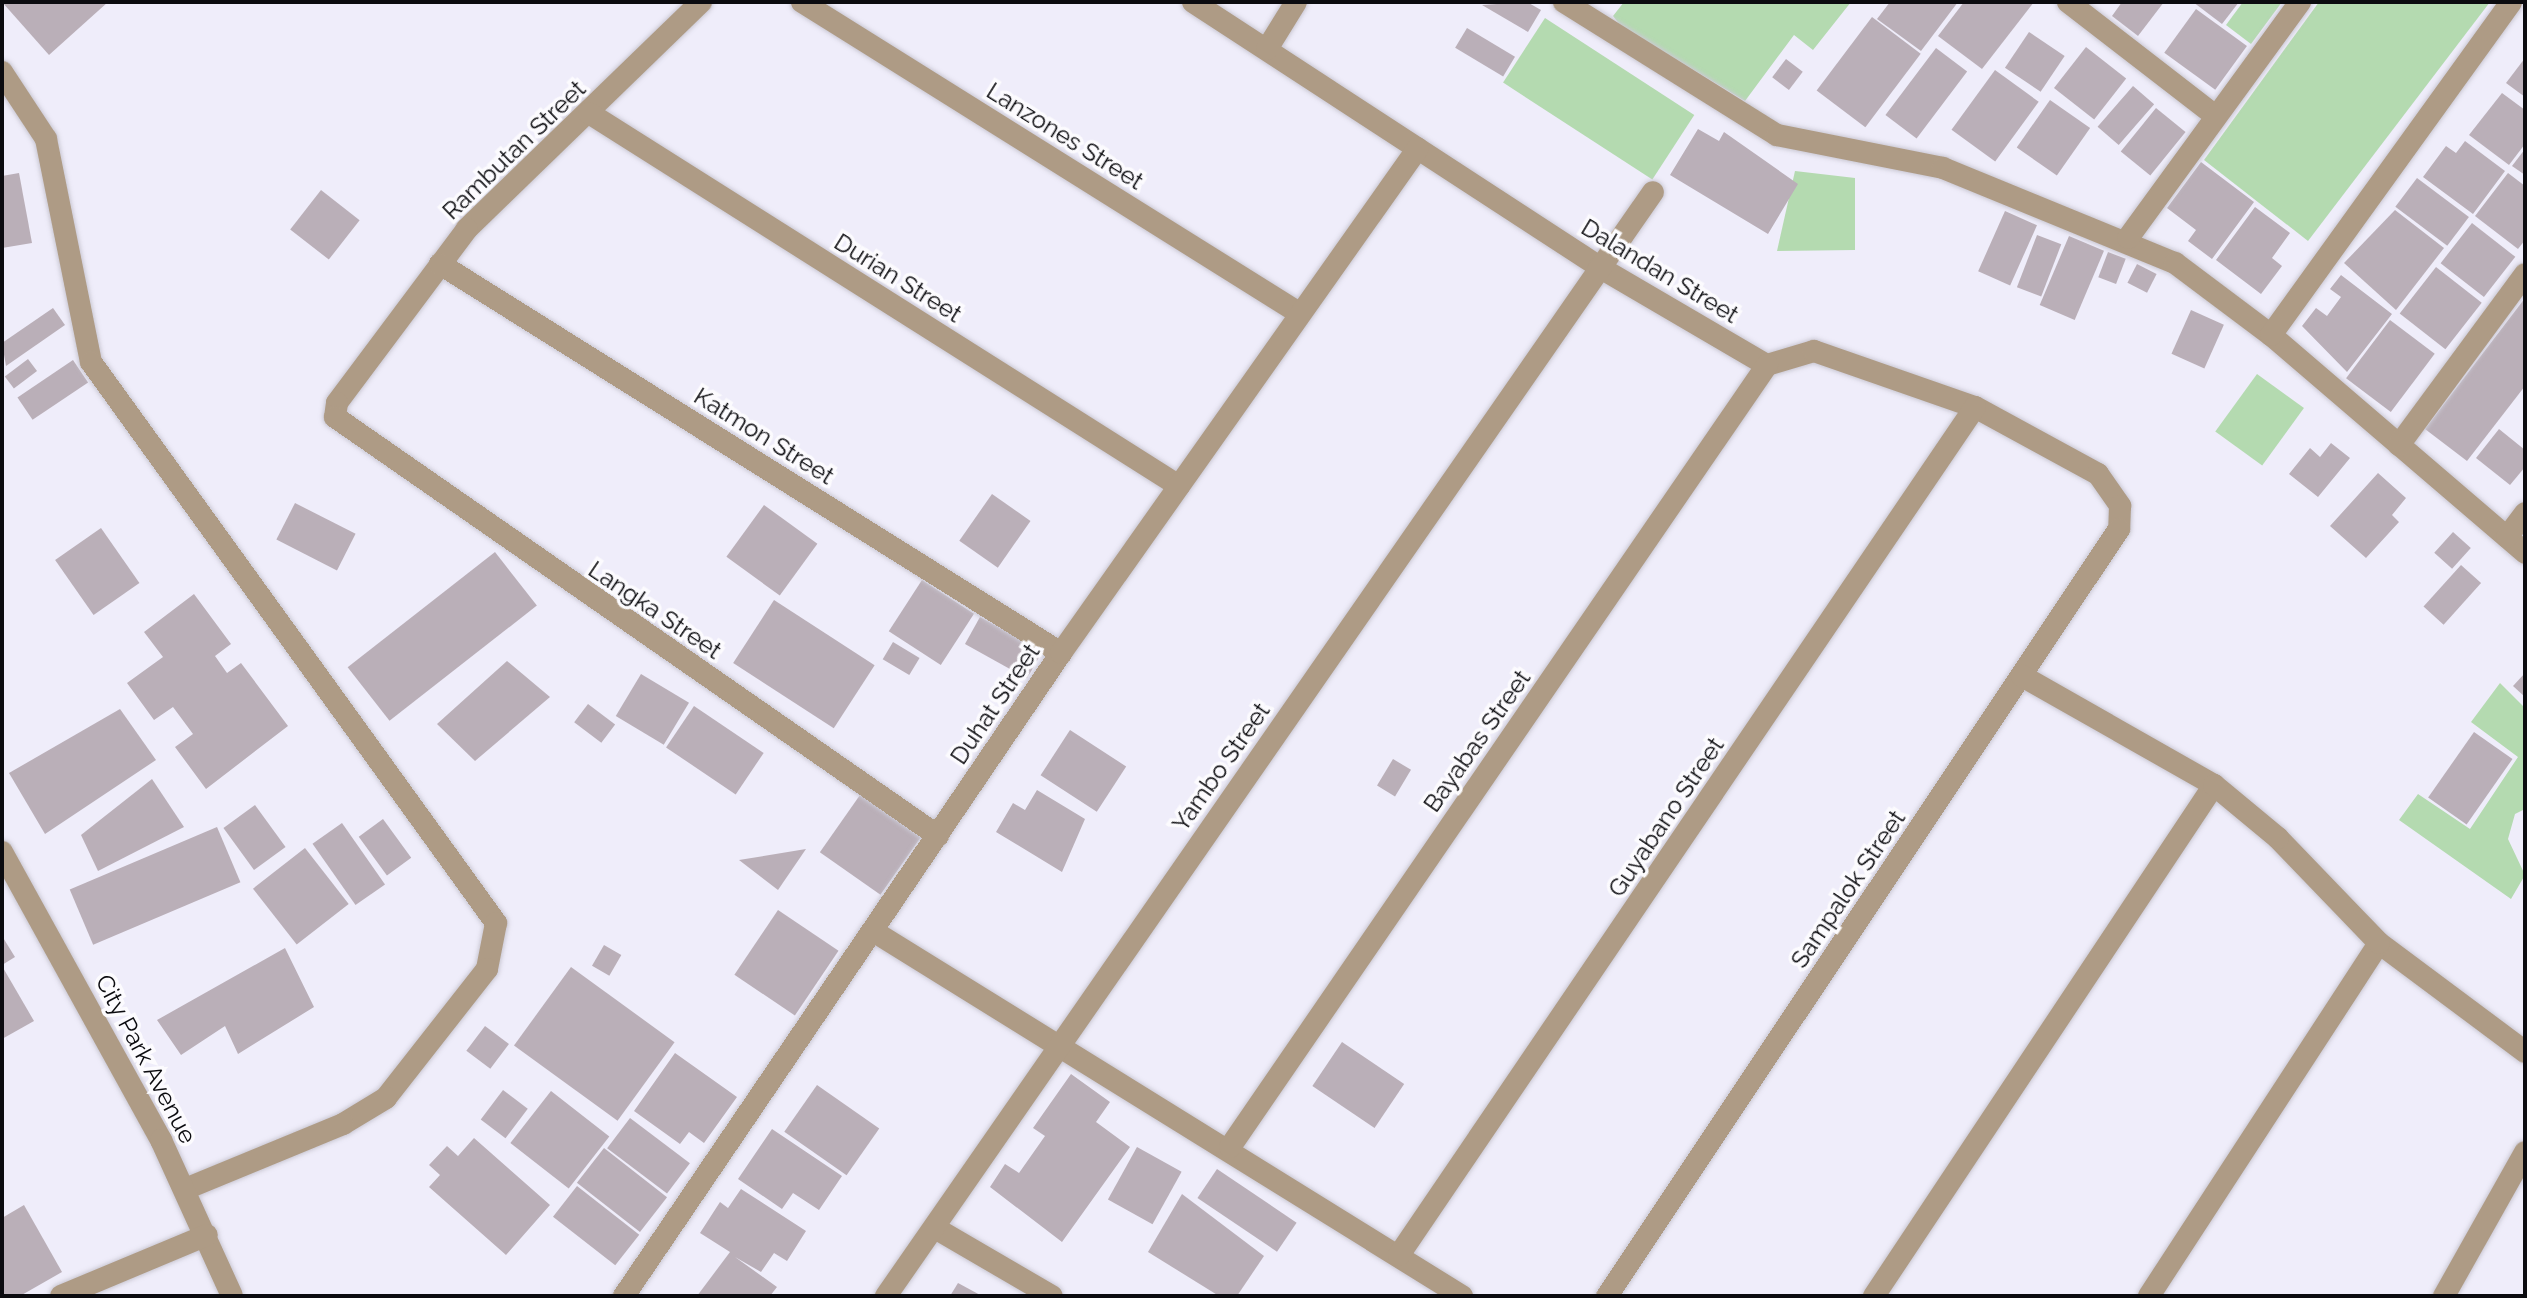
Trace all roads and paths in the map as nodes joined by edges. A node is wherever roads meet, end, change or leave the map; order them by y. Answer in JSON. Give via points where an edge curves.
{"nodes":[{"id":1,"x":701,"y":2,"type":"edge"},
{"id":2,"x":802,"y":2,"type":"edge"},
{"id":3,"x":1193,"y":2,"type":"edge"},
{"id":4,"x":1296,"y":2,"type":"edge"},
{"id":5,"x":1564,"y":2,"type":"edge"},
{"id":6,"x":2068,"y":2,"type":"edge"},
{"id":7,"x":2300,"y":2,"type":"edge"},
{"id":8,"x":2511,"y":2,"type":"edge"},
{"id":9,"x":1267,"y":49,"type":"junction"},
{"id":10,"x":2,"y":72,"type":"edge"},
{"id":11,"x":589,"y":113,"type":"junction"},
{"id":12,"x":2214,"y":115,"type":"junction"},
{"id":13,"x":1418,"y":148,"type":"junction"},
{"id":14,"x":1653,"y":192,"type":"dead end"},
{"id":15,"x":2128,"y":238,"type":"junction"},
{"id":16,"x":440,"y":264,"type":"junction"},
{"id":17,"x":1599,"y":267,"type":"junction"},
{"id":18,"x":2525,"y":274,"type":"edge"},
{"id":19,"x":1299,"y":313,"type":"junction"},
{"id":20,"x":2271,"y":335,"type":"junction"},
{"id":21,"x":1767,"y":365,"type":"junction"},
{"id":22,"x":1975,"y":407,"type":"junction"},
{"id":23,"x":343,"y":428,"type":"joint"},
{"id":24,"x":2399,"y":445,"type":"junction"},
{"id":25,"x":1179,"y":486,"type":"junction"},
{"id":26,"x":2525,"y":513,"type":"edge"},
{"id":27,"x":2507,"y":537,"type":"junction"},
{"id":28,"x":2525,"y":553,"type":"edge"},
{"id":29,"x":1061,"y":653,"type":"junction"},
{"id":30,"x":2022,"y":676,"type":"junction"},
{"id":31,"x":2214,"y":785,"type":"junction"},
{"id":32,"x":938,"y":836,"type":"junction"},
{"id":33,"x":2,"y":852,"type":"edge"},
{"id":34,"x":873,"y":931,"type":"junction"},
{"id":35,"x":2379,"y":943,"type":"junction"},
{"id":36,"x":1060,"y":1046,"type":"junction"},
{"id":37,"x":2525,"y":1052,"type":"edge"},
{"id":38,"x":1230,"y":1147,"type":"junction"},
{"id":39,"x":2525,"y":1152,"type":"edge"},
{"id":40,"x":185,"y":1189,"type":"junction"},
{"id":41,"x":935,"y":1228,"type":"junction"},
{"id":42,"x":207,"y":1235,"type":"junction"},
{"id":43,"x":1399,"y":1255,"type":"junction"},
{"id":44,"x":61,"y":1296,"type":"edge"},
{"id":45,"x":232,"y":1296,"type":"edge"},
{"id":46,"x":624,"y":1296,"type":"edge"},
{"id":47,"x":886,"y":1296,"type":"edge"},
{"id":48,"x":1052,"y":1296,"type":"edge"},
{"id":49,"x":1462,"y":1296,"type":"edge"},
{"id":50,"x":1607,"y":1296,"type":"edge"},
{"id":51,"x":1874,"y":1296,"type":"edge"},
{"id":52,"x":2149,"y":1296,"type":"edge"},
{"id":53,"x":2444,"y":1296,"type":"edge"}],
"edges":[{"from":1,"to":11,"type":"street","name":"Rambutan Street"},
{"from":2,"to":19,"type":"street","name":"Lanzones Street"},
{"from":3,"to":9,"type":"street","name":"Dalandan Street"},
{"from":4,"to":9,"type":"street"},
{"from":5,"to":15,"type":"street","via":[[1777,135],[1911,158]]},
{"from":6,"to":12,"type":"street"},
{"from":7,"to":12,"type":"street"},
{"from":8,"to":20,"type":"street"},
{"from":9,"to":13,"type":"street","name":"Dalandan Street"},
{"from":10,"to":40,"type":"street","via":[[46,139],[91,362],[496,923],[487,969],[386,1098],[343,1124]]},
{"from":11,"to":16,"type":"street","name":"Rambutan Street","via":[[494,199]]},
{"from":11,"to":25,"type":"street","name":"Durian Street"},
{"from":12,"to":15,"type":"street"},
{"from":13,"to":17,"type":"street","name":"Dalandan Street"},
{"from":13,"to":19,"type":"street","name":"Duhat Street"},
{"from":14,"to":17,"type":"street","name":"Yambo Street"},
{"from":15,"to":20,"type":"street"},
{"from":16,"to":23,"type":"street","name":"Rambutan Street","via":[[337,403]]},
{"from":16,"to":29,"type":"street","name":"Katmon Street"},
{"from":17,"to":21,"type":"street","name":"Dalandan Street"},
{"from":17,"to":36,"type":"street","name":"Yambo Street"},
{"from":18,"to":24,"type":"street"},
{"from":19,"to":25,"type":"street","name":"Duhat Street"},
{"from":20,"to":24,"type":"street"},
{"from":21,"to":22,"type":"street","via":[[1814,351]]},
{"from":21,"to":38,"type":"street","name":"Bayabas Street"},
{"from":22,"to":30,"type":"street","name":"Sampalok Street","via":[[2098,474],[2120,506],[2119,529]]},
{"from":22,"to":43,"type":"street","name":"Guyabano Street"},
{"from":23,"to":32,"type":"street","name":"Langka Street"},
{"from":24,"to":27,"type":"street"},
{"from":25,"to":29,"type":"street","name":"Duhat Street"},
{"from":26,"to":27,"type":"street"},
{"from":27,"to":28,"type":"street"},
{"from":29,"to":32,"type":"street","name":"Duhat Street"},
{"from":30,"to":31,"type":"street"},
{"from":30,"to":50,"type":"street","name":"Sampalok Street"},
{"from":31,"to":35,"type":"street","via":[[2278,838]]},
{"from":31,"to":51,"type":"street"},
{"from":32,"to":34,"type":"street","name":"Duhat Street"},
{"from":33,"to":40,"type":"street","name":"City Park Avenue"},
{"from":34,"to":36,"type":"street"},
{"from":34,"to":46,"type":"street","name":"Duhat Street"},
{"from":35,"to":37,"type":"street"},
{"from":35,"to":52,"type":"street"},
{"from":36,"to":38,"type":"street"},
{"from":36,"to":41,"type":"street","name":"Yambo Street"},
{"from":38,"to":43,"type":"street"},
{"from":39,"to":53,"type":"street"},
{"from":40,"to":42,"type":"street","name":"City Park Avenue"},
{"from":41,"to":47,"type":"street","name":"Yambo Street"},
{"from":41,"to":48,"type":"street"},
{"from":42,"to":44,"type":"street"},
{"from":42,"to":45,"type":"street","name":"City Park Avenue"},
{"from":43,"to":49,"type":"street"}]}
